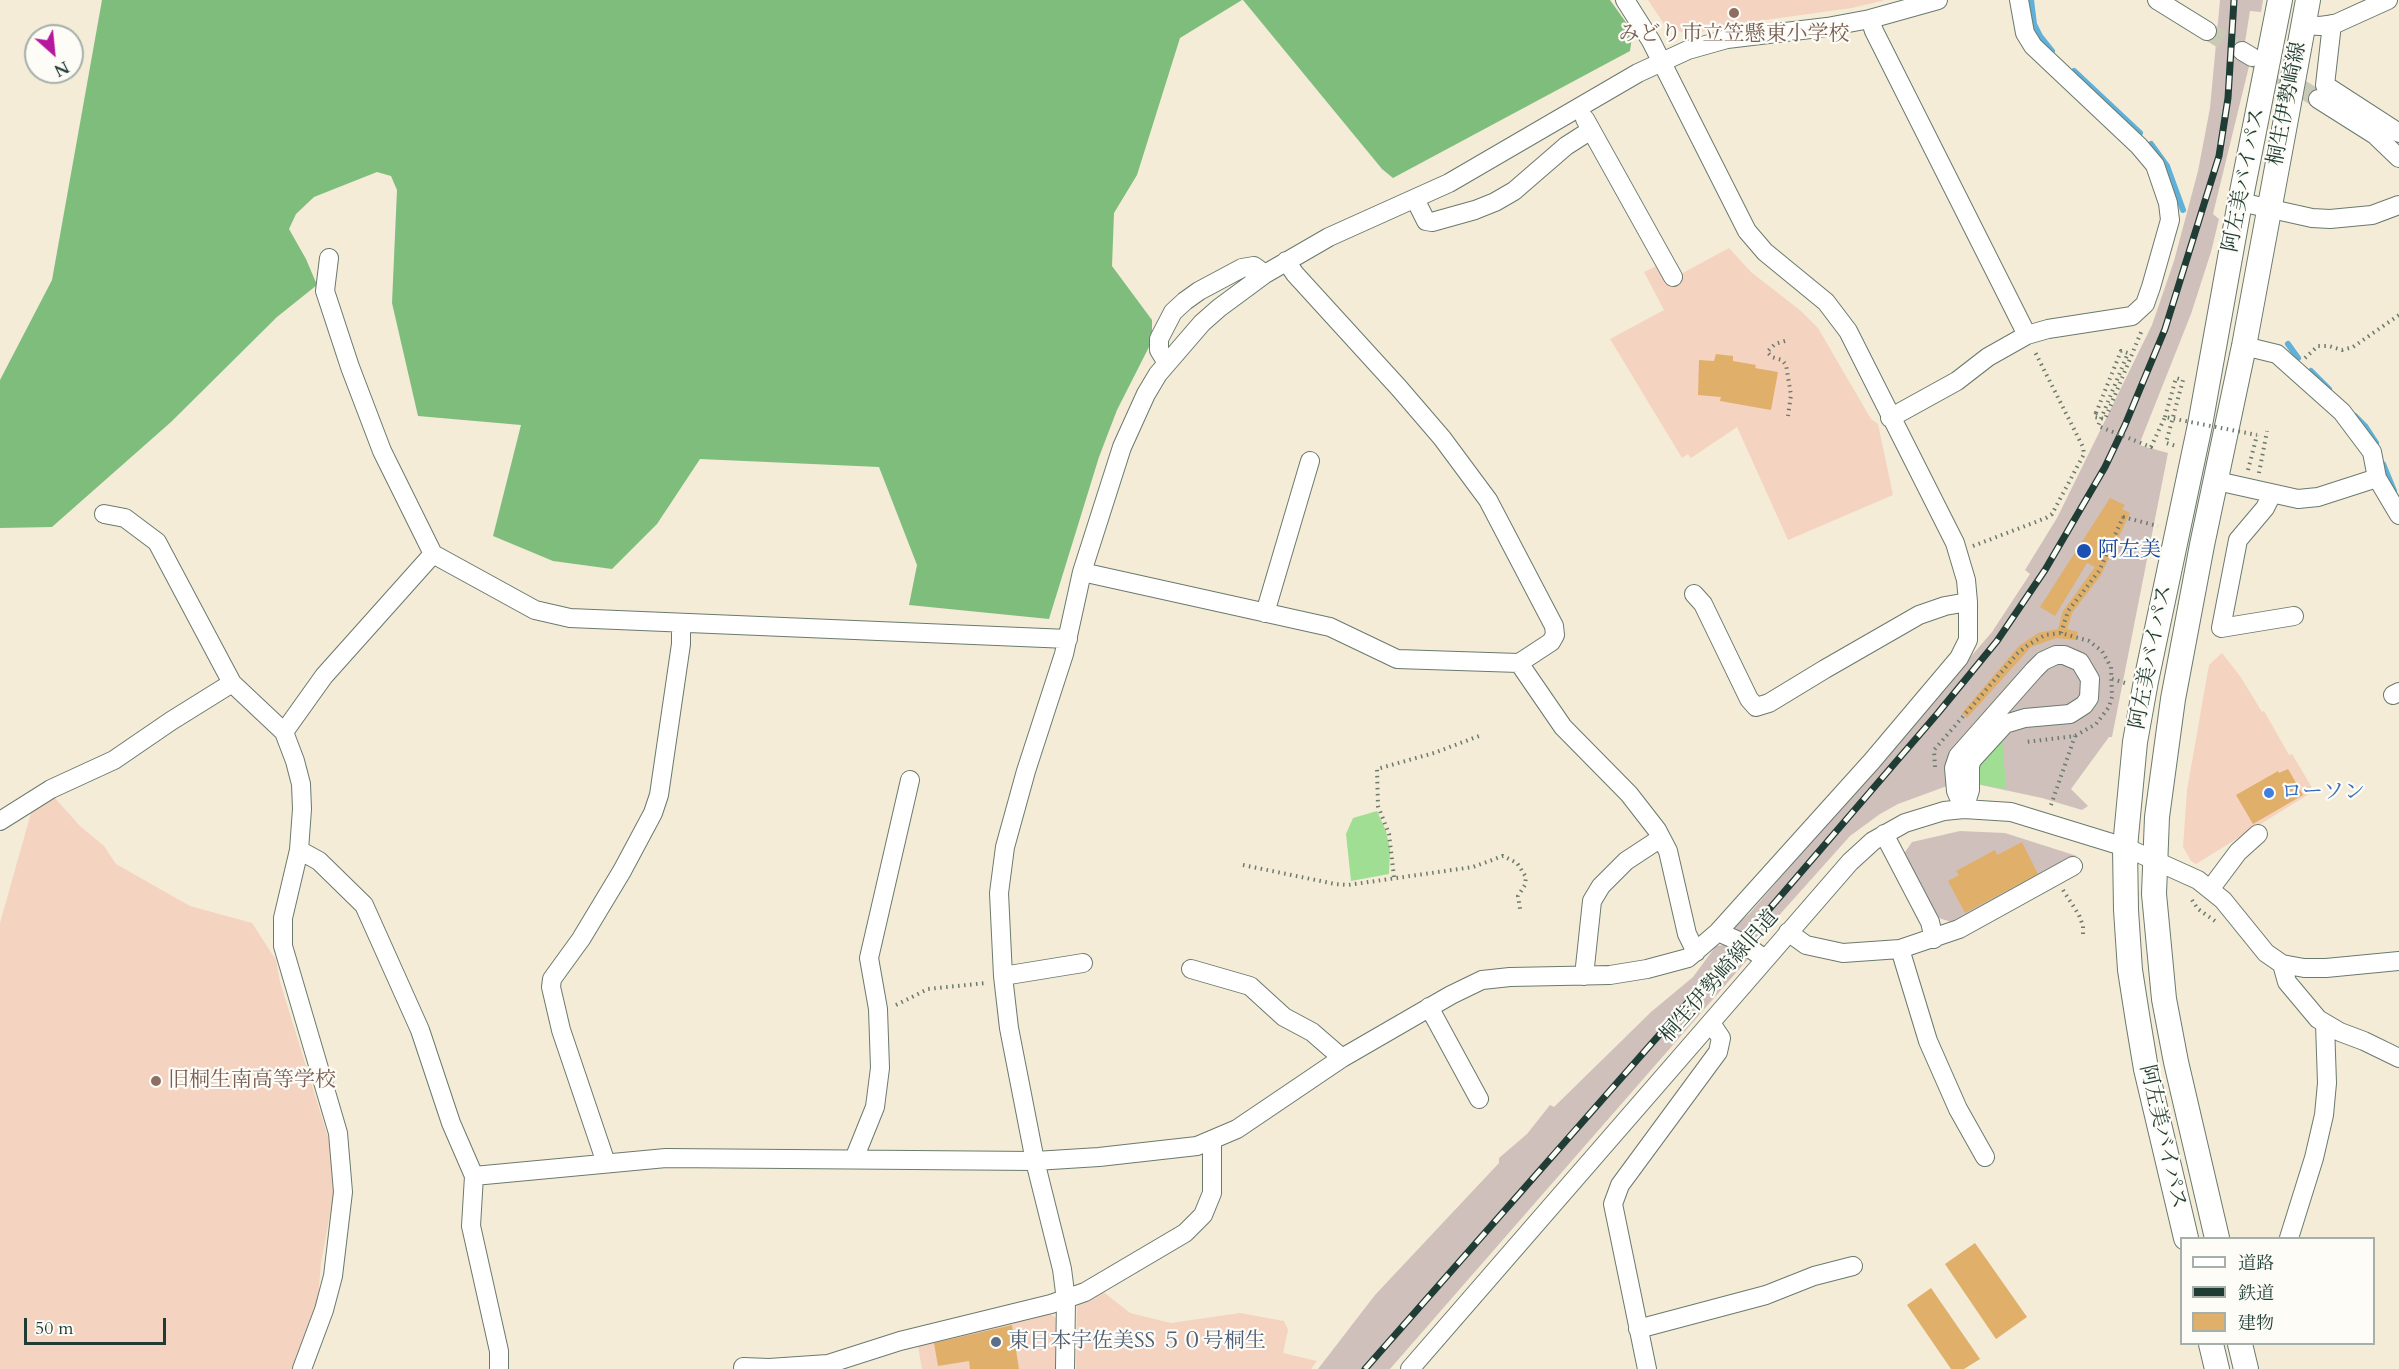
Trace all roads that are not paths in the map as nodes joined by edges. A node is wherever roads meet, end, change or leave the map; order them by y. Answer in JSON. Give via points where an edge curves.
{"nodes":[{"id":1,"x":1625,"y":0,"type":"edge"},
{"id":2,"x":1938,"y":0,"type":"edge"},
{"id":3,"x":2019,"y":0,"type":"edge"},
{"id":4,"x":2157,"y":0,"type":"edge"},
{"id":5,"x":2280,"y":0,"type":"edge"},
{"id":6,"x":2308,"y":0,"type":"edge"},
{"id":7,"x":2388,"y":0,"type":"edge"},
{"id":8,"x":1870,"y":19,"type":"junction"},
{"id":9,"x":2332,"y":24,"type":"junction"},
{"id":10,"x":2304,"y":25,"type":"junction"},
{"id":11,"x":2207,"y":31,"type":"tunnel mouth"},
{"id":12,"x":2272,"y":42,"type":"joint"},
{"id":13,"x":1660,"y":63,"type":"junction"},
{"id":14,"x":2318,"y":99,"type":"tunnel mouth"},
{"id":15,"x":1579,"y":107,"type":"junction"},
{"id":16,"x":1591,"y":130,"type":"junction"},
{"id":17,"x":2399,"y":133,"type":"edge"},
{"id":18,"x":2399,"y":158,"type":"edge"},
{"id":19,"x":1415,"y":199,"type":"junction"},
{"id":20,"x":2240,"y":202,"type":"junction"},
{"id":21,"x":2269,"y":209,"type":"junction"},
{"id":22,"x":2396,"y":213,"type":"edge"},
{"id":23,"x":329,"y":258,"type":"dead end"},
{"id":24,"x":1286,"y":261,"type":"junction"},
{"id":25,"x":1265,"y":274,"type":"junction"},
{"id":26,"x":1673,"y":277,"type":"dead end"},
{"id":27,"x":2027,"y":335,"type":"junction"},
{"id":28,"x":2244,"y":346,"type":"junction"},
{"id":29,"x":1167,"y":363,"type":"junction"},
{"id":30,"x":1890,"y":418,"type":"junction"},
{"id":31,"x":1310,"y":461,"type":"dead end"},
{"id":32,"x":2377,"y":478,"type":"junction"},
{"id":33,"x":2217,"y":481,"type":"junction"},
{"id":34,"x":2272,"y":494,"type":"junction"},
{"id":35,"x":2397,"y":507,"type":"edge"},
{"id":36,"x":104,"y":514,"type":"dead end"},
{"id":37,"x":433,"y":554,"type":"junction"},
{"id":38,"x":1082,"y":572,"type":"junction"},
{"id":39,"x":1694,"y":594,"type":"dead end"},
{"id":40,"x":1968,"y":602,"type":"junction"},
{"id":41,"x":1265,"y":613,"type":"junction"},
{"id":42,"x":2294,"y":616,"type":"dead end"},
{"id":43,"x":681,"y":624,"type":"junction"},
{"id":44,"x":1068,"y":639,"type":"junction"},
{"id":45,"x":1519,"y":663,"type":"junction"},
{"id":46,"x":232,"y":683,"type":"junction"},
{"id":47,"x":2010,"y":696,"type":"junction"},
{"id":48,"x":2025,"y":718,"type":"junction"},
{"id":49,"x":284,"y":732,"type":"junction"},
{"id":50,"x":910,"y":780,"type":"dead end"},
{"id":51,"x":1964,"y":809,"type":"junction"},
{"id":52,"x":0,"y":821,"type":"edge"},
{"id":53,"x":1884,"y":834,"type":"junction"},
{"id":54,"x":2258,"y":834,"type":"dead end"},
{"id":55,"x":1661,"y":838,"type":"junction"},
{"id":56,"x":2125,"y":848,"type":"junction"},
{"id":57,"x":299,"y":850,"type":"junction"},
{"id":58,"x":2154,"y":861,"type":"junction"},
{"id":59,"x":2073,"y":866,"type":"dead end"},
{"id":60,"x":2211,"y":888,"type":"junction"},
{"id":61,"x":1718,"y":932,"type":"junction"},
{"id":62,"x":1788,"y":932,"type":"junction"},
{"id":63,"x":1934,"y":939,"type":"junction"},
{"id":64,"x":1900,"y":949,"type":"junction"},
{"id":65,"x":1696,"y":952,"type":"junction"},
{"id":66,"x":1765,"y":960,"type":"junction"},
{"id":67,"x":2399,"y":961,"type":"edge"},
{"id":68,"x":1083,"y":963,"type":"dead end"},
{"id":69,"x":2282,"y":964,"type":"junction"},
{"id":70,"x":1191,"y":969,"type":"dead end"},
{"id":71,"x":1584,"y":976,"type":"junction"},
{"id":72,"x":1003,"y":978,"type":"junction"},
{"id":73,"x":1430,"y":1007,"type":"junction"},
{"id":74,"x":1711,"y":1023,"type":"junction"},
{"id":75,"x":2325,"y":1024,"type":"junction"},
{"id":76,"x":1342,"y":1058,"type":"junction"},
{"id":77,"x":2399,"y":1058,"type":"edge"},
{"id":78,"x":1479,"y":1099,"type":"dead end"},
{"id":79,"x":1212,"y":1141,"type":"junction"},
{"id":80,"x":1985,"y":1157,"type":"dead end"},
{"id":81,"x":854,"y":1159,"type":"junction"},
{"id":82,"x":1035,"y":1161,"type":"junction"},
{"id":83,"x":606,"y":1163,"type":"junction"},
{"id":84,"x":474,"y":1176,"type":"junction"},
{"id":85,"x":2186,"y":1237,"type":"edge"},
{"id":86,"x":2217,"y":1237,"type":"edge"},
{"id":87,"x":2290,"y":1237,"type":"edge"},
{"id":88,"x":1853,"y":1266,"type":"dead end"},
{"id":89,"x":1066,"y":1300,"type":"junction"},
{"id":90,"x":1638,"y":1329,"type":"junction"},
{"id":91,"x":2211,"y":1345,"type":"edge"},
{"id":92,"x":2240,"y":1345,"type":"edge"},
{"id":93,"x":743,"y":1367,"type":"dead end"},
{"id":94,"x":302,"y":1369,"type":"edge"},
{"id":95,"x":499,"y":1369,"type":"edge"},
{"id":96,"x":1065,"y":1369,"type":"edge"},
{"id":97,"x":1410,"y":1369,"type":"edge"},
{"id":98,"x":1647,"y":1369,"type":"edge"},
{"id":99,"x":2217,"y":1369,"type":"edge"},
{"id":100,"x":2246,"y":1369,"type":"edge"}],
"edges":[{"from":1,"to":13,"type":"street"},
{"from":2,"to":8,"type":"street"},
{"from":3,"to":27,"type":"street","via":[[2025,33],[2033,46],[2155,165],[2170,220],[2145,304],[2139,311],[2125,319]]},
{"from":4,"to":11,"type":"street"},
{"from":5,"to":12,"type":"main road","name":"桐生伊勢崎線"},
{"from":6,"to":10,"type":"main road","name":"桐生伊勢崎線"},
{"from":7,"to":9,"type":"street"},
{"from":8,"to":13,"type":"street","via":[[1727,39]]},
{"from":8,"to":27,"type":"street"},
{"from":9,"to":10,"type":"street"},
{"from":9,"to":17,"type":"street","via":[[2325,85]]},
{"from":10,"to":21,"type":"main road","name":"桐生伊勢崎線"},
{"from":12,"to":20,"type":"main road","name":"阿左美バイパス"},
{"from":13,"to":15,"type":"street"},
{"from":13,"to":30,"type":"street","via":[[1747,231],[1765,252],[1803,281],[1834,312],[1848,331]]},
{"from":14,"to":18,"type":"street","via":[[2375,135]]},
{"from":15,"to":16,"type":"street"},
{"from":15,"to":19,"type":"street","via":[[1473,170]]},
{"from":16,"to":19,"type":"street","via":[[1514,191],[1475,210],[1426,221]]},
{"from":16,"to":26,"type":"street"},
{"from":19,"to":24,"type":"street","via":[[1329,237]]},
{"from":20,"to":21,"type":"street"},
{"from":20,"to":56,"type":"main road","name":"阿左美バイパス","via":[[2200,426],[2135,742]]},
{"from":21,"to":22,"type":"street","via":[[2330,219]]},
{"from":21,"to":28,"type":"main road","name":"阿左美バイパス"},
{"from":23,"to":37,"type":"street","via":[[325,291],[350,367],[382,451]]},
{"from":24,"to":25,"type":"street"},
{"from":24,"to":45,"type":"street","via":[[1435,429],[1488,500],[1554,626],[1551,642]]},
{"from":25,"to":29,"type":"street","via":[[1210,315]]},
{"from":25,"to":29,"type":"street","via":[[1254,266],[1242,268],[1185,301],[1173,312],[1159,339],[1159,350]]},
{"from":27,"to":30,"type":"street","via":[[1988,357],[1958,381]]},
{"from":28,"to":32,"type":"street","via":[[2277,354],[2342,412],[2372,452]]},
{"from":28,"to":33,"type":"main road","name":"阿左美バイパス"},
{"from":29,"to":38,"type":"street","via":[[1146,394],[1122,447]]},
{"from":30,"to":40,"type":"street","via":[[1958,551]]},
{"from":31,"to":41,"type":"street"},
{"from":32,"to":34,"type":"street","via":[[2318,497],[2298,499]]},
{"from":32,"to":35,"type":"street"},
{"from":33,"to":34,"type":"street"},
{"from":33,"to":58,"type":"main road","name":"阿左美バイパス","via":[[2167,735]]},
{"from":34,"to":42,"type":"street","via":[[2238,540],[2221,628]]},
{"from":36,"to":46,"type":"street","via":[[125,518],[157,542]]},
{"from":37,"to":43,"type":"street","via":[[545,614]]},
{"from":37,"to":49,"type":"street","via":[[324,676]]},
{"from":38,"to":41,"type":"street"},
{"from":38,"to":44,"type":"street"},
{"from":39,"to":40,"type":"street","via":[[1703,604],[1756,707],[1769,704],[1919,615]]},
{"from":40,"to":61,"type":"street","via":[[1968,640],[1959,658]]},
{"from":41,"to":45,"type":"street","via":[[1330,627],[1397,659]]},
{"from":43,"to":44,"type":"street"},
{"from":43,"to":83,"type":"street","via":[[653,813],[622,871],[552,979],[561,1030]]},
{"from":44,"to":72,"type":"street","via":[[1005,847],[999,893]]},
{"from":45,"to":55,"type":"street","via":[[1563,727],[1642,809]]},
{"from":46,"to":49,"type":"street"},
{"from":46,"to":52,"type":"street","via":[[114,760],[51,789]]},
{"from":47,"to":48,"type":"street","via":[[2011,705]]},
{"from":47,"to":48,"type":"street","via":[[2038,665],[2056,655],[2072,657],[2085,669],[2091,689],[2084,705],[2070,714]]},
{"from":47,"to":51,"type":"street","via":[[1955,761],[1956,791]]},
{"from":48,"to":51,"type":"street","via":[[2005,724],[1972,760]]},
{"from":49,"to":57,"type":"street","via":[[301,784]]},
{"from":50,"to":81,"type":"street","via":[[869,958],[879,1020],[879,1090]]},
{"from":51,"to":53,"type":"street","name":"桐生伊勢崎線旧道","via":[[1927,816]]},
{"from":51,"to":56,"type":"street","name":"桐生伊勢崎線旧道","via":[[2011,812]]},
{"from":53,"to":62,"type":"street","name":"桐生伊勢崎線旧道","via":[[1850,862]]},
{"from":53,"to":63,"type":"street","via":[[1930,922]]},
{"from":54,"to":60,"type":"street","via":[[2238,852]]},
{"from":55,"to":65,"type":"street"},
{"from":55,"to":71,"type":"street","via":[[1626,861],[1592,901]]},
{"from":56,"to":58,"type":"street","name":"桐生伊勢崎線旧道"},
{"from":56,"to":85,"type":"main road","name":"阿左美バイパス","via":[[2128,946],[2138,1021]]},
{"from":57,"to":84,"type":"street","via":[[319,861],[364,905],[420,1030],[451,1123]]},
{"from":57,"to":94,"type":"street","via":[[283,918],[283,946],[338,1133],[343,1192],[333,1276]]},
{"from":58,"to":60,"type":"street","name":"桐生伊勢崎線旧道"},
{"from":58,"to":86,"type":"main road","name":"阿左美バイパス","via":[[2164,999]]},
{"from":59,"to":63,"type":"street"},
{"from":60,"to":69,"type":"street","via":[[2265,953]]},
{"from":61,"to":65,"type":"street"},
{"from":61,"to":66,"type":"street","via":[[1741,942]]},
{"from":62,"to":64,"type":"street","via":[[1806,945],[1843,953]]},
{"from":62,"to":66,"type":"street","name":"桐生伊勢崎線旧道"},
{"from":63,"to":64,"type":"street"},
{"from":64,"to":80,"type":"street","via":[[1928,1041]]},
{"from":65,"to":71,"type":"street","via":[[1647,969]]},
{"from":66,"to":74,"type":"street","name":"桐生伊勢崎線旧道"},
{"from":67,"to":69,"type":"street","via":[[2326,968]]},
{"from":68,"to":72,"type":"street"},
{"from":69,"to":75,"type":"street","via":[[2287,982]]},
{"from":70,"to":76,"type":"street","via":[[1251,986],[1284,1017],[1312,1032]]},
{"from":71,"to":73,"type":"street","via":[[1492,978],[1472,984]]},
{"from":72,"to":82,"type":"street"},
{"from":73,"to":76,"type":"street"},
{"from":73,"to":78,"type":"street"},
{"from":74,"to":90,"type":"street","via":[[1721,1038],[1718,1052],[1615,1195],[1614,1214]]},
{"from":74,"to":97,"type":"street","name":"桐生伊勢崎線旧道"},
{"from":75,"to":77,"type":"street"},
{"from":75,"to":87,"type":"street","via":[[2324,1115]]},
{"from":76,"to":79,"type":"street","via":[[1237,1129]]},
{"from":79,"to":82,"type":"street","via":[[1176,1150]]},
{"from":79,"to":89,"type":"street","via":[[1212,1193],[1203,1215],[1151,1253]]},
{"from":81,"to":82,"type":"street"},
{"from":81,"to":83,"type":"street","via":[[666,1158]]},
{"from":82,"to":89,"type":"street"},
{"from":83,"to":84,"type":"street"},
{"from":84,"to":95,"type":"street","via":[[471,1226],[500,1351]]},
{"from":88,"to":90,"type":"street","via":[[1766,1295]]},
{"from":89,"to":93,"type":"street","via":[[900,1341],[828,1364]]},
{"from":89,"to":96,"type":"street"},
{"from":90,"to":98,"type":"street"},
{"from":91,"to":99,"type":"main road"},
{"from":92,"to":100,"type":"main road"}]}
